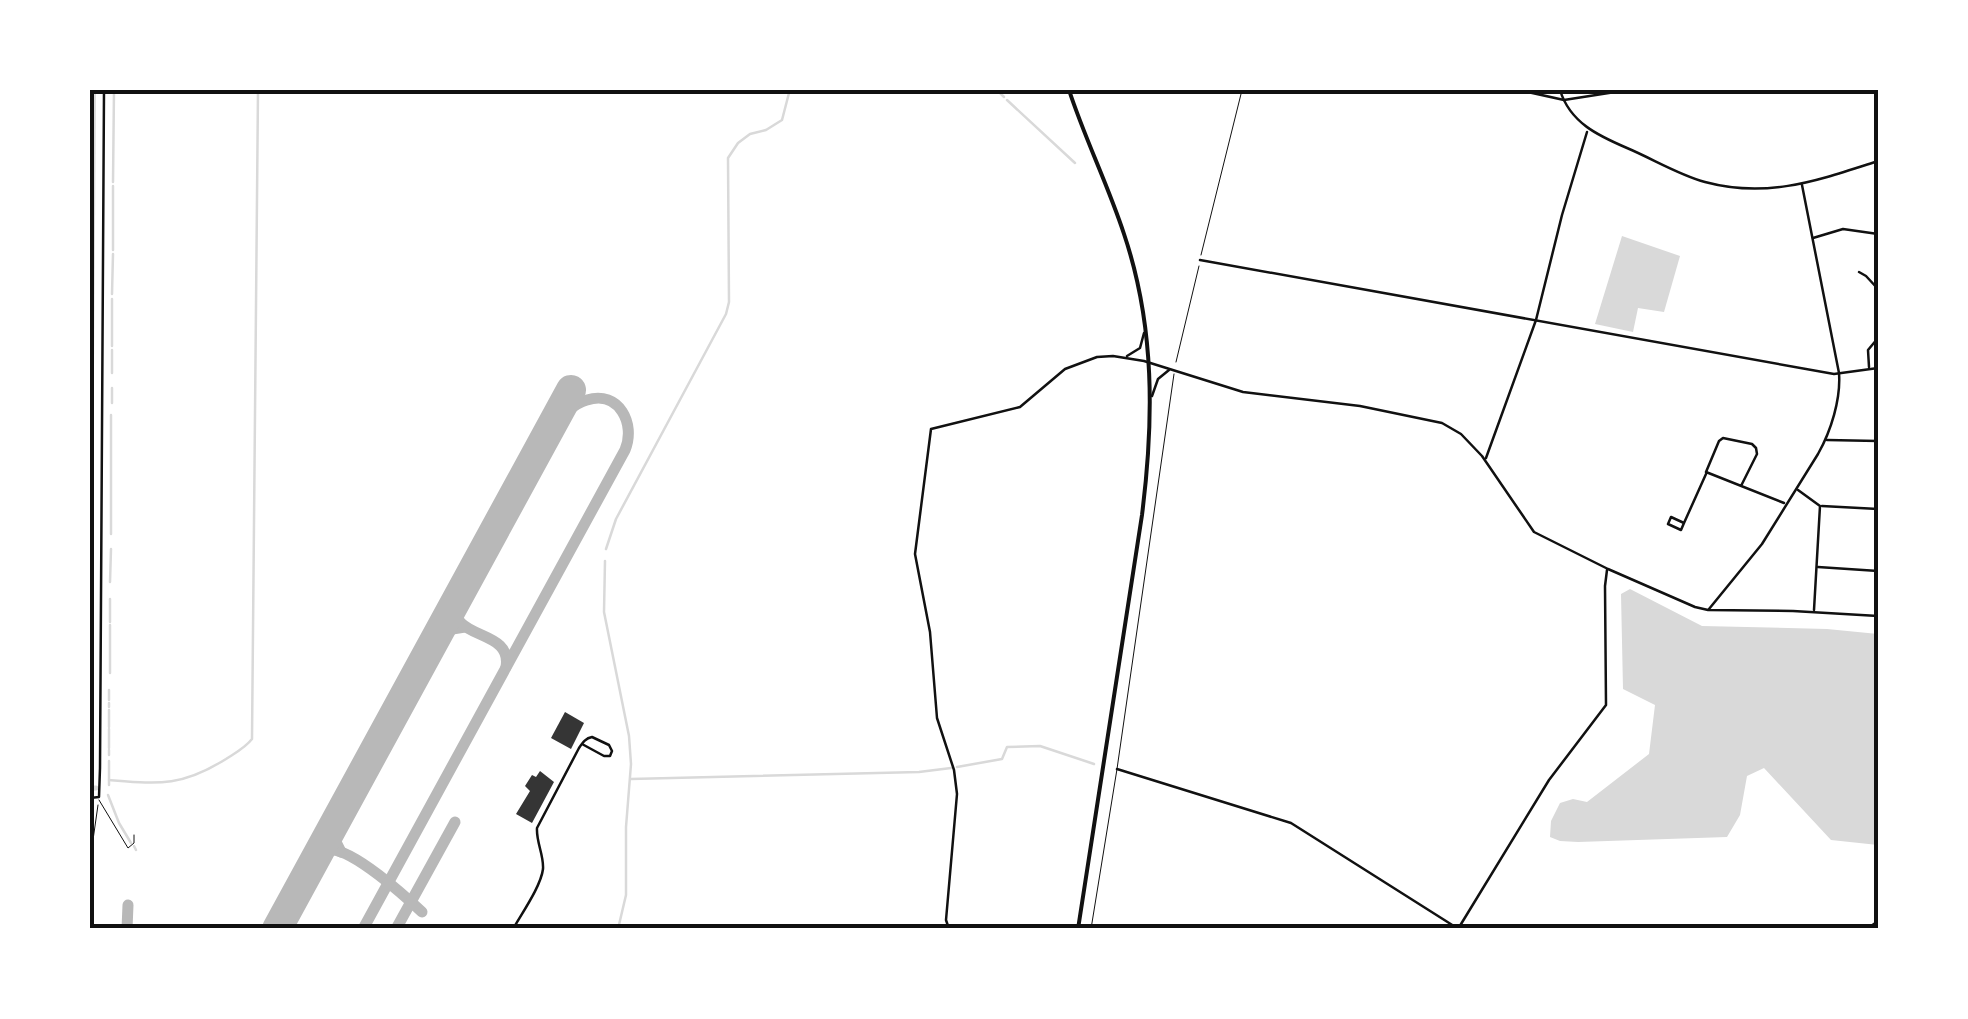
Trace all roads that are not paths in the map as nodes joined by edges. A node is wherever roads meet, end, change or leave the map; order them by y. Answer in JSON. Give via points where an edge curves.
{"nodes":[{"id":1,"x":104,"y":90,"type":"edge"},
{"id":2,"x":1069,"y":90,"type":"edge"},
{"id":3,"x":1519,"y":90,"type":"edge"},
{"id":4,"x":1560,"y":90,"type":"edge"},
{"id":5,"x":1628,"y":90,"type":"edge"},
{"id":6,"x":1564,"y":100,"type":"junction"},
{"id":7,"x":1589,"y":130,"type":"junction"},
{"id":8,"x":1878,"y":160,"type":"edge"},
{"id":9,"x":1802,"y":185,"type":"junction"},
{"id":10,"x":1878,"y":234,"type":"edge"},
{"id":11,"x":1812,"y":238,"type":"junction"},
{"id":12,"x":1200,"y":260,"type":"road end"},
{"id":13,"x":1858,"y":272,"type":"dead end"},
{"id":14,"x":1878,"y":289,"type":"edge"},
{"id":15,"x":1145,"y":316,"type":"junction"},
{"id":16,"x":1536,"y":320,"type":"junction"},
{"id":17,"x":1878,"y":338,"type":"edge"},
{"id":18,"x":1122,"y":356,"type":"junction"},
{"id":19,"x":1150,"y":363,"type":"junction"},
{"id":20,"x":1878,"y":368,"type":"edge"},
{"id":21,"x":1869,"y":369,"type":"junction"},
{"id":22,"x":1173,"y":370,"type":"junction"},
{"id":23,"x":1839,"y":373,"type":"junction"},
{"id":24,"x":1151,"y":397,"type":"junction"},
{"id":25,"x":1826,"y":440,"type":"junction"},
{"id":26,"x":1878,"y":441,"type":"edge"},
{"id":27,"x":1486,"y":460,"type":"junction"},
{"id":28,"x":1706,"y":472,"type":"junction"},
{"id":29,"x":1741,"y":486,"type":"junction"},
{"id":30,"x":1796,"y":489,"type":"junction"},
{"id":31,"x":1786,"y":504,"type":"junction"},
{"id":32,"x":1820,"y":506,"type":"junction"},
{"id":33,"x":1878,"y":510,"type":"edge"},
{"id":34,"x":1684,"y":523,"type":"dead end"},
{"id":35,"x":1816,"y":567,"type":"junction"},
{"id":36,"x":1608,"y":568,"type":"junction"},
{"id":37,"x":1878,"y":571,"type":"edge"},
{"id":38,"x":1708,"y":610,"type":"junction"},
{"id":39,"x":1814,"y":612,"type":"junction"},
{"id":40,"x":1878,"y":616,"type":"edge"},
{"id":41,"x":582,"y":744,"type":"junction"},
{"id":42,"x":1118,"y":769,"type":"junction"},
{"id":43,"x":90,"y":798,"type":"edge"},
{"id":44,"x":99,"y":800,"type":"junction"},
{"id":45,"x":134,"y":835,"type":"dead end"},
{"id":46,"x":90,"y":861,"type":"edge"},
{"id":47,"x":1878,"y":921,"type":"edge"},
{"id":48,"x":513,"y":929,"type":"edge"},
{"id":49,"x":949,"y":929,"type":"edge"},
{"id":50,"x":1078,"y":929,"type":"edge"},
{"id":51,"x":1091,"y":929,"type":"edge"},
{"id":52,"x":1458,"y":929,"type":"edge"},
{"id":53,"x":1866,"y":929,"type":"edge"}],
"edges":[{"from":1,"to":44,"type":"street"},
{"from":2,"to":15,"type":"main road","via":[[1125,236]]},
{"from":3,"to":6,"type":"street"},
{"from":4,"to":6,"type":"street"},
{"from":5,"to":6,"type":"street"},
{"from":6,"to":7,"type":"street"},
{"from":7,"to":9,"type":"street","via":[[1706,182]]},
{"from":7,"to":16,"type":"street"},
{"from":8,"to":9,"type":"street"},
{"from":9,"to":11,"type":"street"},
{"from":10,"to":11,"type":"street","via":[[1842,229]]},
{"from":11,"to":23,"type":"street"},
{"from":12,"to":16,"type":"street"},
{"from":13,"to":14,"type":"street"},
{"from":15,"to":18,"type":"street","via":[[1142,346]]},
{"from":15,"to":19,"type":"main road"},
{"from":16,"to":23,"type":"street"},
{"from":16,"to":27,"type":"street"},
{"from":17,"to":21,"type":"street","via":[[1868,352]]},
{"from":18,"to":19,"type":"street"},
{"from":18,"to":49,"type":"street","via":[[1096,357],[1065,370],[1020,407],[931,428],[915,554],[937,718],[957,794]]},
{"from":19,"to":22,"type":"street"},
{"from":19,"to":24,"type":"main road"},
{"from":20,"to":21,"type":"street"},
{"from":21,"to":23,"type":"street"},
{"from":22,"to":24,"type":"street","via":[[1158,379]]},
{"from":22,"to":27,"type":"street","via":[[1238,391],[1442,423]]},
{"from":22,"to":42,"type":"lane"},
{"from":23,"to":25,"type":"street"},
{"from":24,"to":50,"type":"main road","via":[[1142,515]]},
{"from":25,"to":26,"type":"street"},
{"from":25,"to":30,"type":"street"},
{"from":27,"to":36,"type":"street","via":[[1531,530]]},
{"from":28,"to":29,"type":"street"},
{"from":28,"to":29,"type":"street","via":[[1722,438],[1752,444],[1757,454]]},
{"from":28,"to":34,"type":"street"},
{"from":29,"to":31,"type":"street"},
{"from":30,"to":31,"type":"street"},
{"from":30,"to":32,"type":"street"},
{"from":31,"to":38,"type":"street"},
{"from":32,"to":33,"type":"street"},
{"from":32,"to":35,"type":"street"},
{"from":35,"to":37,"type":"street"},
{"from":35,"to":39,"type":"street"},
{"from":36,"to":38,"type":"street"},
{"from":36,"to":52,"type":"street","via":[[1606,705],[1549,780]]},
{"from":38,"to":39,"type":"street"},
{"from":39,"to":40,"type":"street"},
{"from":41,"to":41,"type":"street","via":[[595,738],[612,754],[604,756]]},
{"from":41,"to":48,"type":"street","via":[[537,828],[541,877]]},
{"from":42,"to":51,"type":"lane"},
{"from":42,"to":52,"type":"street","via":[[1290,823]]},
{"from":43,"to":44,"type":"street"},
{"from":44,"to":45,"type":"lane","via":[[128,848]]},
{"from":44,"to":46,"type":"lane"},
{"from":47,"to":53,"type":"street"}]}
